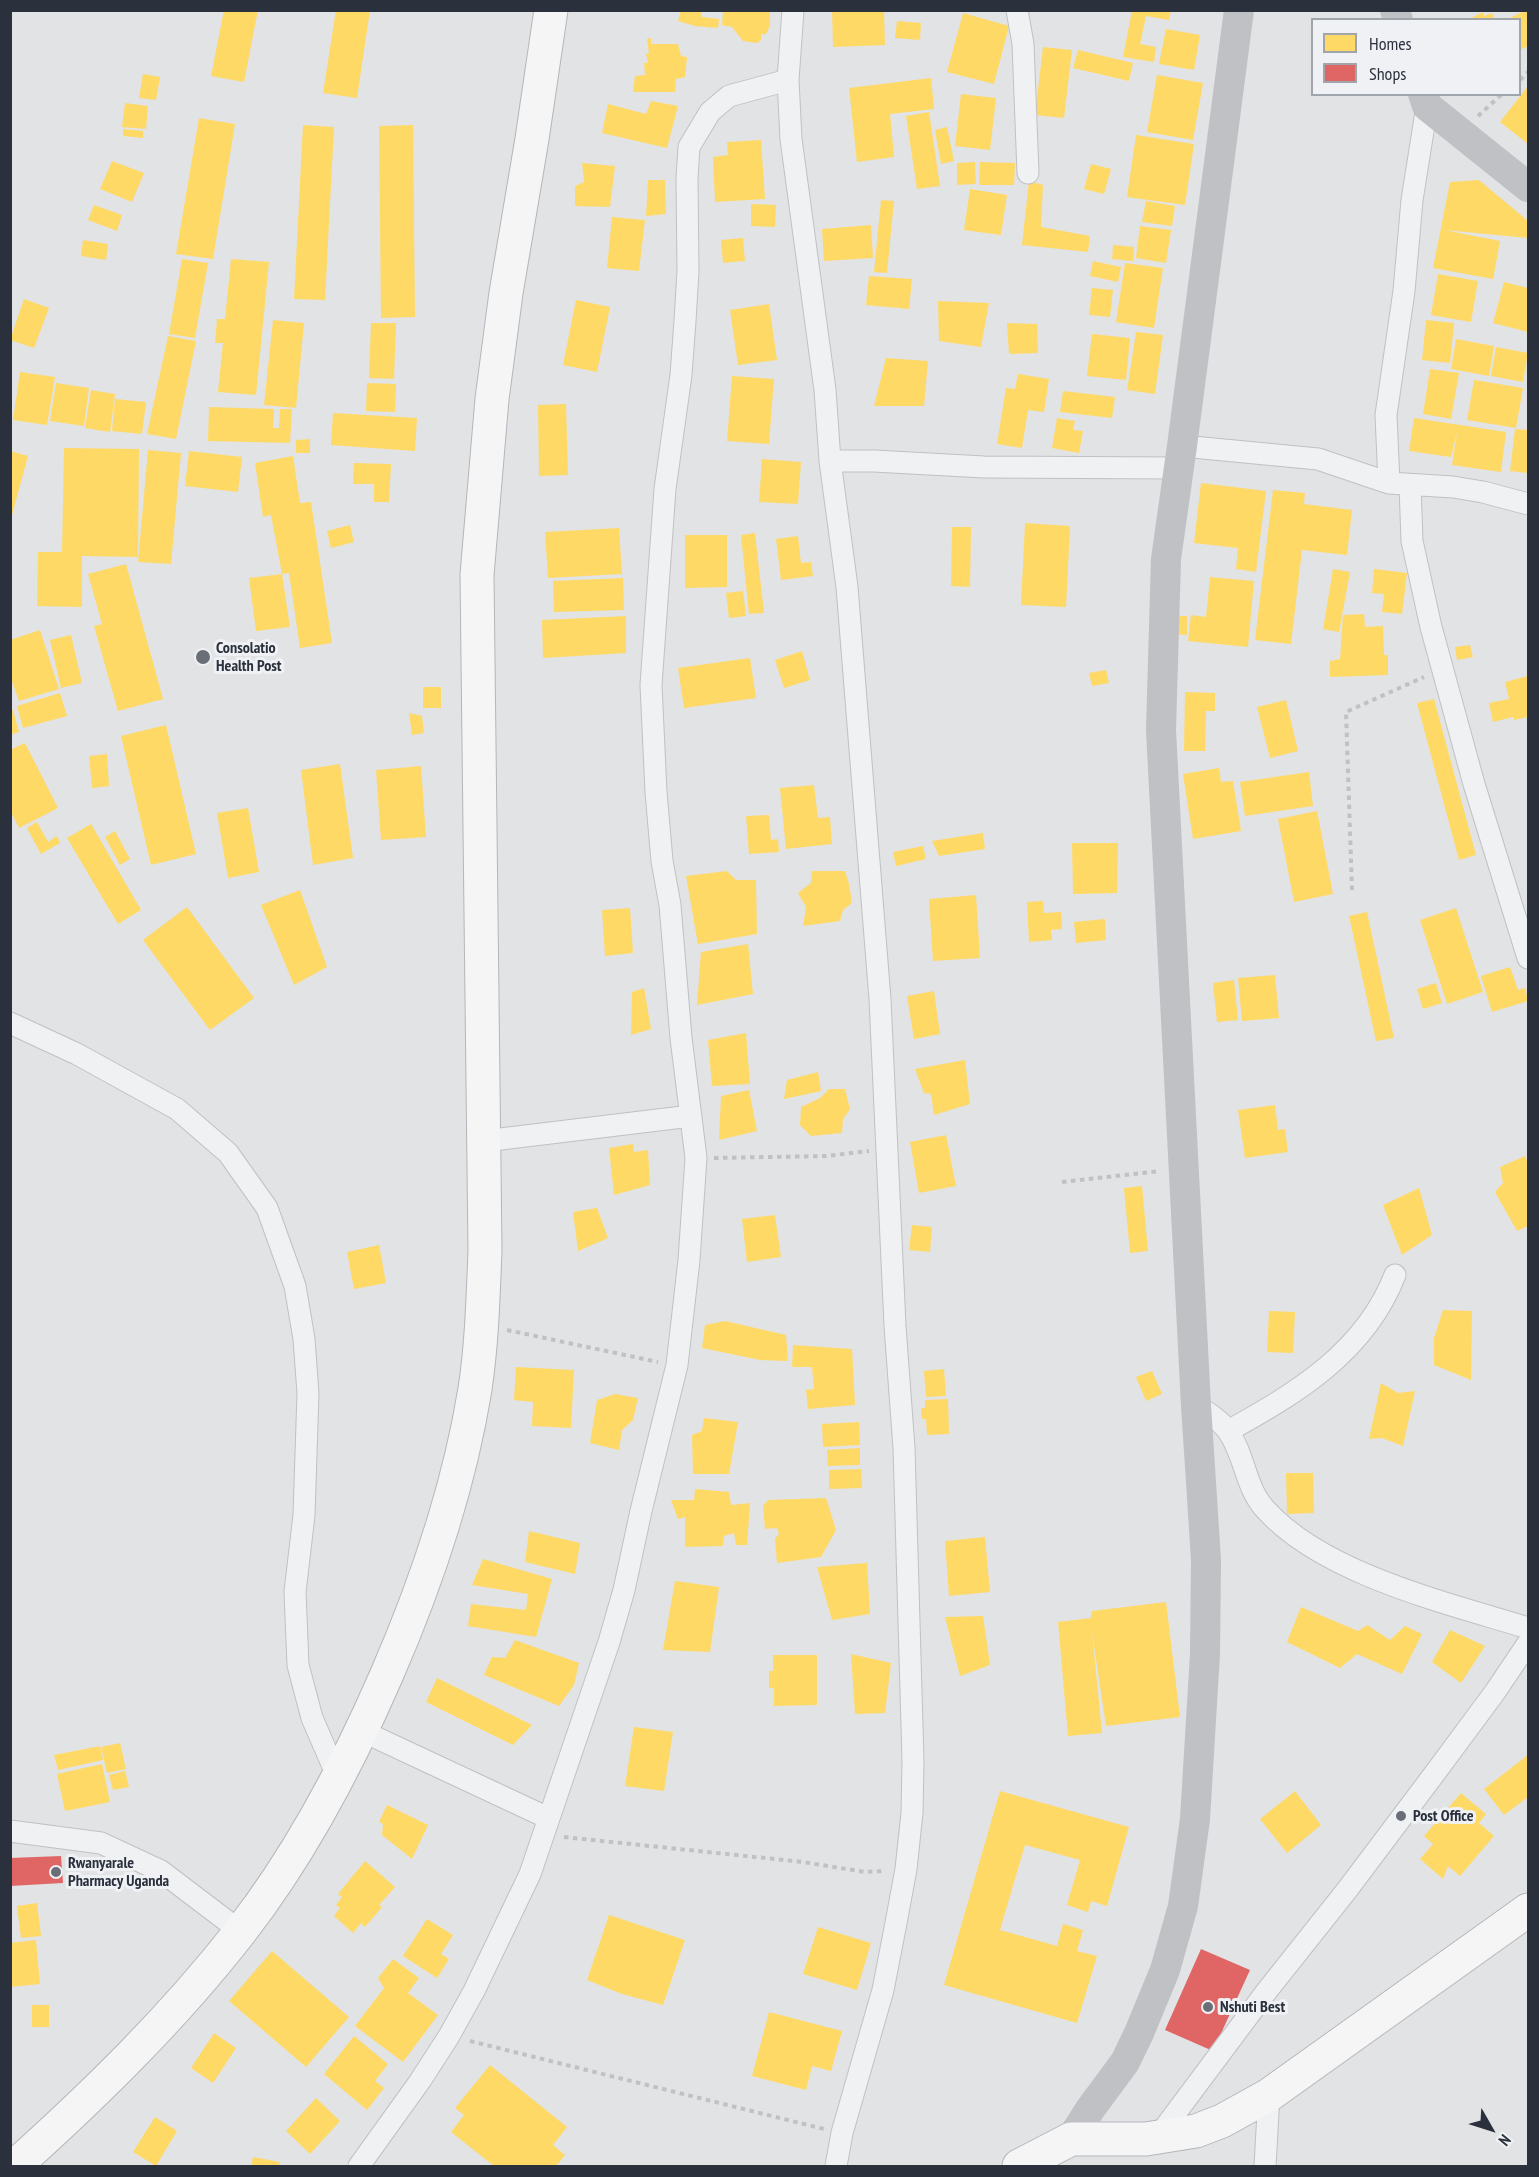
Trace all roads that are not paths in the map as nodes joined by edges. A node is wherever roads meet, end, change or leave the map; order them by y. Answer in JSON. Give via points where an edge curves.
{"nodes":[{"id":1,"x":551,"y":10,"type":"edge"},
{"id":2,"x":793,"y":10,"type":"edge"},
{"id":3,"x":1017,"y":10,"type":"edge"},
{"id":4,"x":1239,"y":10,"type":"edge"},
{"id":5,"x":788,"y":80,"type":"junction"},
{"id":6,"x":1425,"y":100,"type":"edge"},
{"id":7,"x":1028,"y":173,"type":"dead end"},
{"id":8,"x":1528,"y":187,"type":"edge"},
{"id":9,"x":1180,"y":457,"type":"junction"},
{"id":10,"x":830,"y":461,"type":"junction"},
{"id":11,"x":1389,"y":483,"type":"junction"},
{"id":12,"x":1410,"y":485,"type":"junction"},
{"id":13,"x":1528,"y":504,"type":"edge"},
{"id":14,"x":1528,"y":958,"type":"edge"},
{"id":15,"x":10,"y":1023,"type":"edge"},
{"id":16,"x":691,"y":1116,"type":"junction"},
{"id":17,"x":483,"y":1141,"type":"junction"},
{"id":18,"x":1395,"y":1275,"type":"dead end"},
{"id":19,"x":1196,"y":1405,"type":"junction"},
{"id":20,"x":1228,"y":1431,"type":"junction"},
{"id":21,"x":1528,"y":1628,"type":"edge"},
{"id":22,"x":1528,"y":1643,"type":"edge"},
{"id":23,"x":362,"y":1731,"type":"junction"},
{"id":24,"x":338,"y":1778,"type":"junction"},
{"id":25,"x":545,"y":1826,"type":"junction"},
{"id":26,"x":10,"y":1831,"type":"edge"},
{"id":27,"x":1528,"y":1910,"type":"edge"},
{"id":28,"x":240,"y":1931,"type":"junction"},
{"id":29,"x":1269,"y":2095,"type":"junction"},
{"id":30,"x":1157,"y":2138,"type":"junction"},
{"id":31,"x":1071,"y":2139,"type":"junction"},
{"id":32,"x":15,"y":2166,"type":"edge"},
{"id":33,"x":359,"y":2166,"type":"edge"},
{"id":34,"x":837,"y":2166,"type":"edge"},
{"id":35,"x":1019,"y":2166,"type":"edge"},
{"id":36,"x":1265,"y":2166,"type":"edge"}],
"edges":[{"from":1,"to":17,"type":"highway","via":[[506,293],[477,575]]},
{"from":2,"to":5,"type":"street"},
{"from":3,"to":7,"type":"street","via":[[1023,44]]},
{"from":4,"to":9,"type":"street"},
{"from":5,"to":10,"type":"street","via":[[791,139],[825,390]]},
{"from":5,"to":16,"type":"street","via":[[729,96],[710,112],[689,147],[686,321],[664,489],[651,685],[662,861]]},
{"from":6,"to":8,"type":"street"},
{"from":6,"to":11,"type":"street","via":[[1386,415]]},
{"from":9,"to":10,"type":"street","via":[[984,467]]},
{"from":9,"to":11,"type":"street","via":[[1318,459]]},
{"from":9,"to":19,"type":"street","via":[[1166,559],[1161,730]]},
{"from":10,"to":34,"type":"street","via":[[848,599],[879,978],[904,1448],[912,1813],[906,1869],[883,1990],[842,2133]]},
{"from":11,"to":12,"type":"street"},
{"from":12,"to":13,"type":"street","via":[[1453,487]]},
{"from":12,"to":14,"type":"street","via":[[1412,541],[1431,627]]},
{"from":15,"to":24,"type":"street","via":[[77,1054],[177,1109],[228,1153],[267,1208],[295,1287],[308,1393],[304,1515],[295,1592],[297,1665],[312,1718]]},
{"from":16,"to":17,"type":"street"},
{"from":16,"to":25,"type":"street","via":[[696,1158],[677,1365],[624,1590]]},
{"from":17,"to":23,"type":"highway","via":[[485,1251],[475,1389],[434,1554]]},
{"from":18,"to":20,"type":"street","via":[[1386,1299],[1368,1325],[1335,1361],[1305,1385]]},
{"from":19,"to":20,"type":"street"},
{"from":19,"to":31,"type":"street","via":[[1206,1560],[1205,1654],[1195,1819],[1183,1906],[1165,1970],[1125,2062]]},
{"from":20,"to":21,"type":"street","via":[[1260,1503],[1281,1526],[1310,1547],[1344,1565],[1414,1592]]},
{"from":22,"to":30,"type":"street"},
{"from":23,"to":24,"type":"highway"},
{"from":23,"to":25,"type":"street"},
{"from":24,"to":28,"type":"highway","via":[[277,1880]]},
{"from":25,"to":33,"type":"street","via":[[530,1874],[474,1991],[420,2081]]},
{"from":26,"to":28,"type":"street","via":[[102,1843],[161,1871]]},
{"from":27,"to":29,"type":"highway"},
{"from":28,"to":32,"type":"highway","via":[[189,1995]]},
{"from":29,"to":30,"type":"highway","via":[[1196,2131]]},
{"from":29,"to":36,"type":"street"},
{"from":30,"to":31,"type":"highway"},
{"from":31,"to":35,"type":"highway"}]}
